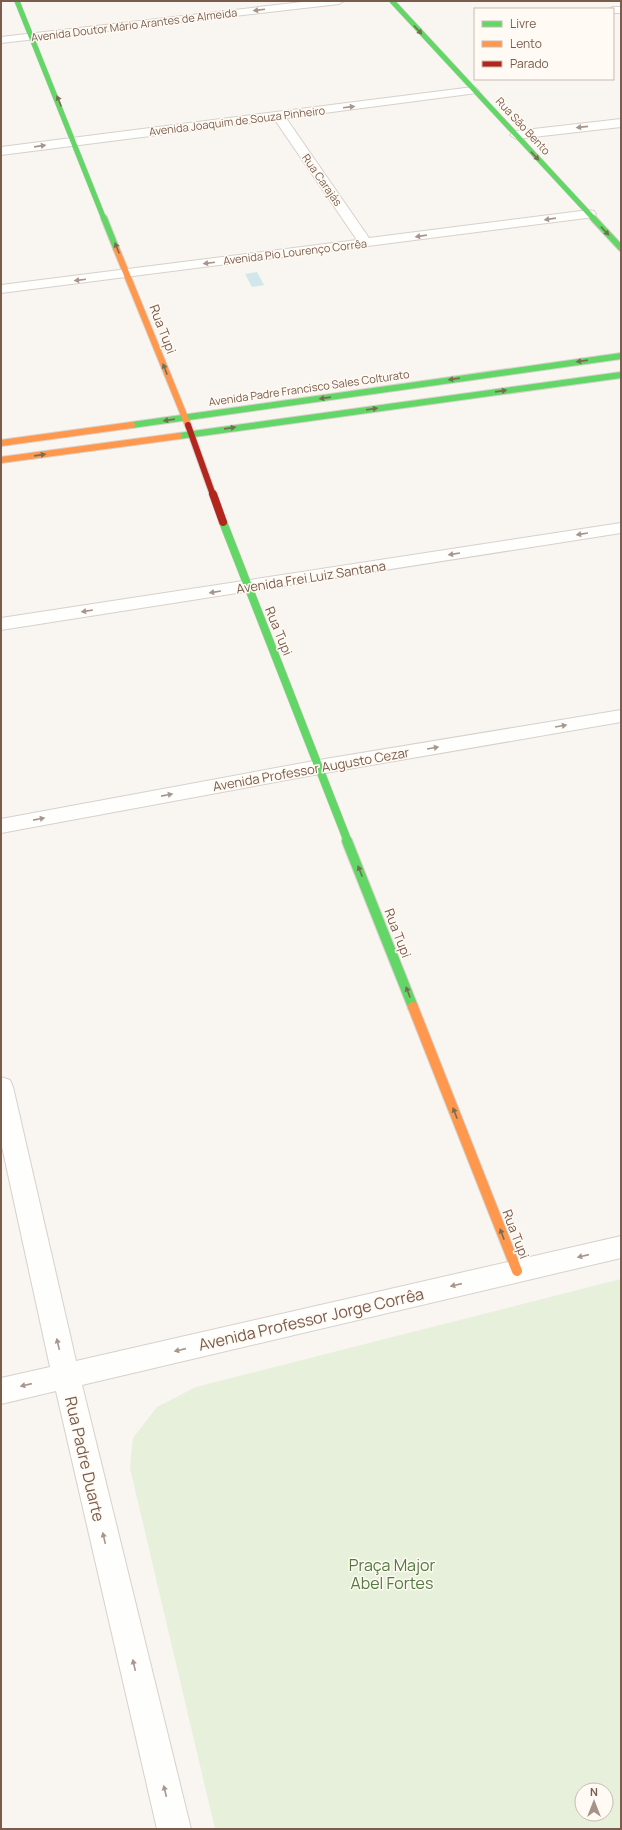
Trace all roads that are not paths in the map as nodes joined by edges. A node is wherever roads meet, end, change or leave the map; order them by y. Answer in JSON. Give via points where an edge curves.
{"nodes":[{"id":1,"x":18,"y":1,"type":"edge"},
{"id":2,"x":339,"y":1,"type":"edge"},
{"id":3,"x":392,"y":1,"type":"edge"},
{"id":4,"x":33,"y":36,"type":"junction"},
{"id":5,"x":1,"y":40,"type":"edge"},
{"id":6,"x":473,"y":91,"type":"junction"},
{"id":7,"x":278,"y":116,"type":"junction"},
{"id":8,"x":621,"y":123,"type":"edge"},
{"id":9,"x":516,"y":135,"type":"junction"},
{"id":10,"x":75,"y":142,"type":"junction"},
{"id":11,"x":1,"y":151,"type":"edge"},
{"id":12,"x":588,"y":214,"type":"junction"},
{"id":13,"x":366,"y":243,"type":"junction"},
{"id":14,"x":621,"y":248,"type":"edge"},
{"id":15,"x":128,"y":274,"type":"junction"},
{"id":16,"x":1,"y":289,"type":"edge"},
{"id":17,"x":621,"y":356,"type":"edge"},
{"id":18,"x":621,"y":375,"type":"edge"},
{"id":19,"x":184,"y":418,"type":"junction"},
{"id":20,"x":191,"y":434,"type":"junction"},
{"id":21,"x":1,"y":443,"type":"edge"},
{"id":22,"x":1,"y":460,"type":"edge"},
{"id":23,"x":621,"y":528,"type":"edge"},
{"id":24,"x":247,"y":587,"type":"junction"},
{"id":25,"x":1,"y":624,"type":"edge"},
{"id":26,"x":621,"y":716,"type":"edge"},
{"id":27,"x":319,"y":767,"type":"junction"},
{"id":28,"x":1,"y":826,"type":"edge"},
{"id":29,"x":1,"y":1087,"type":"edge"},
{"id":30,"x":621,"y":1247,"type":"edge"},
{"id":31,"x":517,"y":1271,"type":"junction"},
{"id":32,"x":66,"y":1376,"type":"junction"},
{"id":33,"x":1,"y":1391,"type":"edge"},
{"id":34,"x":174,"y":1829,"type":"edge"}],
"edges":[{"from":1,"to":4,"type":"street","name":"Rua Tupi"},
{"from":2,"to":4,"type":"street","name":"Avenida Doutor Mário Arantes de Almeida","one_way":true},
{"from":3,"to":6,"type":"street","name":"Rua São Bento","one_way":true},
{"from":4,"to":5,"type":"street","name":"Avenida Doutor Mário Arantes de Almeida"},
{"from":10,"to":4,"type":"street","name":"Rua Tupi","one_way":true},
{"from":7,"to":6,"type":"street","name":"Avenida Joaquim de Souza Pinheiro","one_way":true},
{"from":6,"to":9,"type":"street","name":"Rua São Bento"},
{"from":7,"to":10,"type":"street","name":"Avenida Joaquim de Souza Pinheiro"},
{"from":7,"to":13,"type":"street","name":"Rua Carajás"},
{"from":8,"to":9,"type":"street","one_way":true},
{"from":9,"to":12,"type":"street","name":"Rua São Bento","one_way":true},
{"from":11,"to":10,"type":"street","name":"Avenida Joaquim de Souza Pinheiro","one_way":true},
{"from":15,"to":10,"type":"street","name":"Rua Tupi","one_way":true},
{"from":12,"to":13,"type":"street","name":"Avenida Pio Lourenço Corrêa","one_way":true},
{"from":12,"to":14,"type":"street","name":"Rua São Bento","one_way":true},
{"from":13,"to":15,"type":"street","name":"Avenida Pio Lourenço Corrêa","one_way":true},
{"from":15,"to":16,"type":"street","name":"Avenida Pio Lourenço Corrêa","one_way":true},
{"from":19,"to":15,"type":"street","name":"Rua Tupi","one_way":true},
{"from":17,"to":19,"type":"street","name":"Avenida Padre Francisco Sales Colturato","one_way":true},
{"from":20,"to":18,"type":"street","one_way":true},
{"from":19,"to":20,"type":"street","name":"Rua Tupi"},
{"from":19,"to":21,"type":"street","name":"Avenida Padre Francisco Sales Colturato","one_way":true},
{"from":22,"to":20,"type":"street","one_way":true},
{"from":20,"to":24,"type":"street","name":"Rua Tupi"},
{"from":23,"to":24,"type":"street","name":"Avenida Frei Luiz Santana","one_way":true},
{"from":24,"to":25,"type":"street","name":"Avenida Frei Luiz Santana","one_way":true},
{"from":24,"to":27,"type":"street","name":"Rua Tupi"},
{"from":27,"to":26,"type":"street","name":"Avenida Professor Augusto Cezar","one_way":true},
{"from":28,"to":27,"type":"street","name":"Avenida Professor Augusto Cezar","one_way":true},
{"from":31,"to":27,"type":"street","name":"Rua Tupi","one_way":true},
{"from":32,"to":29,"type":"street","name":"Rua Padre Duarte","one_way":true},
{"from":30,"to":31,"type":"street","name":"Avenida Professor Jorge Corrêa","one_way":true},
{"from":31,"to":32,"type":"street","name":"Avenida Professor Jorge Corrêa","one_way":true},
{"from":32,"to":33,"type":"street","name":"Avenida Professor Jorge Corrêa","one_way":true},
{"from":34,"to":32,"type":"street","name":"Rua Padre Duarte","one_way":true}]}
